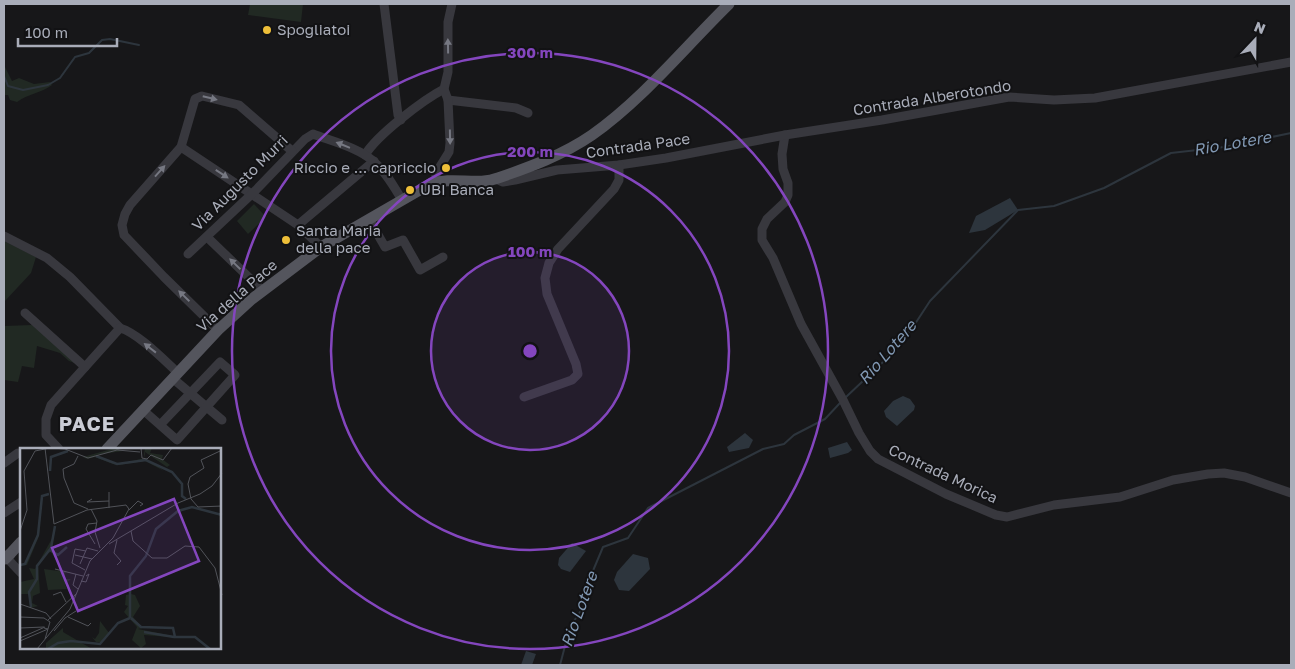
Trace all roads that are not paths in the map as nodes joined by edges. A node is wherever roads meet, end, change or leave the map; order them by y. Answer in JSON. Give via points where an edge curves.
{"nodes":[{"id":1,"x":384,"y":4,"type":"edge"},
{"id":2,"x":452,"y":4,"type":"edge"},
{"id":3,"x":729,"y":4,"type":"edge"},
{"id":4,"x":1291,"y":62,"type":"edge"},
{"id":5,"x":444,"y":89,"type":"junction"},
{"id":6,"x":448,"y":100,"type":"junction"},
{"id":7,"x":528,"y":113,"type":"dead end"},
{"id":8,"x":401,"y":120,"type":"junction"},
{"id":9,"x":785,"y":135,"type":"junction"},
{"id":10,"x":181,"y":147,"type":"junction"},
{"id":11,"x":292,"y":151,"type":"junction"},
{"id":12,"x":364,"y":155,"type":"junction"},
{"id":13,"x":374,"y":161,"type":"junction"},
{"id":14,"x":619,"y":165,"type":"junction"},
{"id":15,"x":496,"y":179,"type":"junction"},
{"id":16,"x":436,"y":182,"type":"junction"},
{"id":17,"x":252,"y":193,"type":"junction"},
{"id":18,"x":402,"y":200,"type":"junction"},
{"id":19,"x":369,"y":219,"type":"junction"},
{"id":20,"x":298,"y":224,"type":"junction"},
{"id":21,"x":4,"y":236,"type":"edge"},
{"id":22,"x":207,"y":237,"type":"junction"},
{"id":23,"x":321,"y":247,"type":"junction"},
{"id":24,"x":188,"y":254,"type":"dead end"},
{"id":25,"x":442,"y":257,"type":"dead end"},
{"id":26,"x":262,"y":291,"type":"junction"},
{"id":27,"x":25,"y":313,"type":"dead end"},
{"id":28,"x":120,"y":328,"type":"junction"},
{"id":29,"x":218,"y":330,"type":"junction"},
{"id":30,"x":85,"y":367,"type":"junction"},
{"id":31,"x":178,"y":377,"type":"junction"},
{"id":32,"x":190,"y":393,"type":"junction"},
{"id":33,"x":524,"y":397,"type":"dead end"},
{"id":34,"x":206,"y":407,"type":"junction"},
{"id":35,"x":143,"y":410,"type":"junction"},
{"id":36,"x":222,"y":420,"type":"dead end"},
{"id":37,"x":160,"y":425,"type":"junction"},
{"id":38,"x":58,"y":448,"type":"edge"},
{"id":39,"x":108,"y":448,"type":"edge"},
{"id":40,"x":18,"y":453,"type":"dead end"},
{"id":41,"x":4,"y":463,"type":"edge"},
{"id":42,"x":1291,"y":493,"type":"edge"},
{"id":43,"x":20,"y":503,"type":"edge"},
{"id":44,"x":4,"y":513,"type":"edge"},
{"id":45,"x":20,"y":543,"type":"edge"},
{"id":46,"x":6,"y":557,"type":"edge"},
{"id":47,"x":20,"y":572,"type":"edge"}],
"edges":[{"from":1,"to":8,"type":"street"},
{"from":5,"to":2,"type":"street","one_way":true},
{"from":3,"to":15,"type":"main road","name":"Via della Pace","via":[[628,106],[592,135],[542,162]]},
{"from":4,"to":9,"type":"street","name":"Contrada Alberotondo","via":[[1095,98],[1009,97]]},
{"from":5,"to":6,"type":"street"},
{"from":5,"to":8,"type":"street"},
{"from":6,"to":7,"type":"street","via":[[516,108]]},
{"from":6,"to":16,"type":"street","one_way":true,"via":[[450,148],[436,173]]},
{"from":8,"to":12,"type":"street"},
{"from":9,"to":14,"type":"street","name":"Contrada Pace"},
{"from":9,"to":42,"type":"street","name":"Contrada Morica","via":[[782,154],[788,195],[767,219],[762,229],[762,240],[801,324],[859,433],[878,459],[946,494],[1007,517],[1054,505],[1120,497],[1173,480],[1208,474],[1245,477]]},
{"from":10,"to":11,"type":"street","one_way":true,"via":[[195,99],[202,96],[239,105]]},
{"from":10,"to":17,"type":"street","one_way":true},
{"from":29,"to":10,"type":"street","one_way":true,"via":[[122,230],[130,206]]},
{"from":12,"to":11,"type":"street","name":"Via Augusto Murri","one_way":true,"via":[[313,134]]},
{"from":11,"to":17,"type":"street","name":"Via Augusto Murri"},
{"from":12,"to":13,"type":"street"},
{"from":13,"to":18,"type":"street"},
{"from":13,"to":20,"type":"street"},
{"from":14,"to":15,"type":"street","name":"Contrada Pace","via":[[557,170],[504,182]]},
{"from":14,"to":33,"type":"street","via":[[614,189],[558,249],[545,278],[547,294],[578,374],[572,380]]},
{"from":15,"to":16,"type":"main road","name":"Via della Pace"},
{"from":16,"to":18,"type":"main road","name":"Via della Pace"},
{"from":17,"to":20,"type":"street"},
{"from":17,"to":22,"type":"street","name":"Via Augusto Murri"},
{"from":18,"to":19,"type":"main road","name":"Via della Pace"},
{"from":19,"to":23,"type":"main road","name":"Via della Pace"},
{"from":19,"to":25,"type":"street","via":[[385,247],[403,240],[420,270]]},
{"from":20,"to":23,"type":"street"},
{"from":21,"to":28,"type":"street","via":[[47,258]]},
{"from":22,"to":24,"type":"street","name":"Via Augusto Murri"},
{"from":26,"to":22,"type":"street","one_way":true},
{"from":23,"to":26,"type":"main road","name":"Via della Pace"},
{"from":26,"to":29,"type":"main road","name":"Via della Pace"},
{"from":27,"to":30,"type":"street"},
{"from":28,"to":30,"type":"street"},
{"from":31,"to":28,"type":"street","one_way":true,"via":[[146,345]]},
{"from":29,"to":31,"type":"main road","name":"Via della Pace"},
{"from":30,"to":38,"type":"street","via":[[51,406],[46,419],[46,435]]},
{"from":31,"to":32,"type":"street"},
{"from":31,"to":35,"type":"main road","name":"Via della Pace"},
{"from":32,"to":34,"type":"street"},
{"from":32,"to":34,"type":"street","via":[[220,362],[235,375]]},
{"from":32,"to":37,"type":"street"},
{"from":34,"to":36,"type":"street"},
{"from":34,"to":37,"type":"street","via":[[177,440]]},
{"from":35,"to":37,"type":"street"},
{"from":35,"to":39,"type":"main road","name":"Via della Pace"},
{"from":40,"to":41,"type":"street"},
{"from":43,"to":44,"type":"street"},
{"from":45,"to":46,"type":"main road"},
{"from":46,"to":47,"type":"street"}]}
